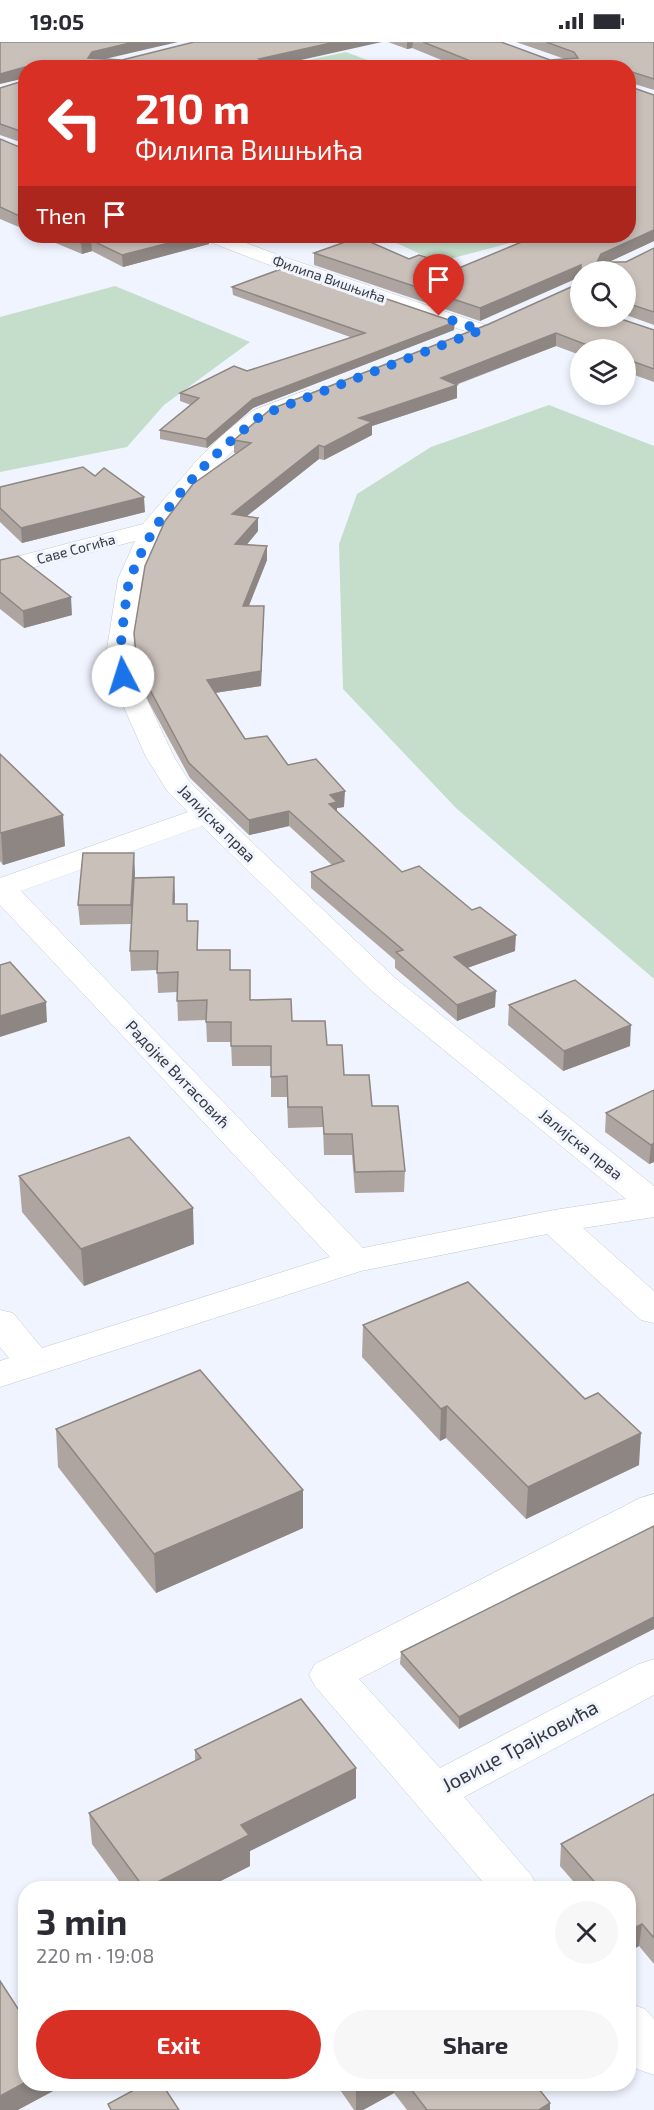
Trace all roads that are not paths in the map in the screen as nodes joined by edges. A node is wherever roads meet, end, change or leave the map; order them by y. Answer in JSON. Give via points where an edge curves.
{"nodes":[{"id":1,"x":230,"y":243,"type":"edge"},
{"id":2,"x":440,"y":346,"type":"edge"},
{"id":3,"x":335,"y":386,"type":"edge"},
{"id":4,"x":152,"y":529,"type":"junction"},
{"id":5,"x":0,"y":568,"type":"edge"},
{"id":6,"x":207,"y":815,"type":"junction"},
{"id":7,"x":0,"y":888,"type":"edge"},
{"id":8,"x":654,"y":1205,"type":"edge"},
{"id":9,"x":554,"y":1221,"type":"junction"},
{"id":10,"x":355,"y":1261,"type":"junction"},
{"id":11,"x":654,"y":1311,"type":"edge"},
{"id":12,"x":0,"y":1322,"type":"edge"},
{"id":13,"x":34,"y":1363,"type":"junction"},
{"id":14,"x":0,"y":1374,"type":"edge"},
{"id":15,"x":654,"y":1508,"type":"edge"},
{"id":16,"x":654,"y":1675,"type":"edge"},
{"id":17,"x":434,"y":1792,"type":"junction"},
{"id":18,"x":509,"y":1881,"type":"edge"},
{"id":19,"x":636,"y":2033,"type":"edge"},
{"id":20,"x":654,"y":2054,"type":"edge"}],
"edges":[{"from":1,"to":2,"type":"street","name":"Филипа Вишњића","via":[[491,326]]},
{"from":3,"to":4,"type":"street","name":"Јалијска прва","via":[[253,422],[206,464]]},
{"from":4,"to":5,"type":"street","name":"Саве Согића"},
{"from":4,"to":6,"type":"street","name":"Јалијска прва","via":[[130,579],[119,655],[123,676],[160,757],[178,786]]},
{"from":6,"to":7,"type":"street"},
{"from":6,"to":8,"type":"street","name":"Јалијска прва","via":[[384,985]]},
{"from":7,"to":10,"type":"street","name":"Радојке Витасовић"},
{"from":8,"to":9,"type":"street"},
{"from":9,"to":10,"type":"street"},
{"from":9,"to":11,"type":"street"},
{"from":10,"to":13,"type":"street"},
{"from":12,"to":13,"type":"street"},
{"from":13,"to":14,"type":"street"},
{"from":15,"to":17,"type":"street","via":[[330,1675]]},
{"from":16,"to":17,"type":"street","name":"Јовице Трајковића"},
{"from":17,"to":18,"type":"street","name":"Јовице Трајковића"},
{"from":19,"to":20,"type":"street"}]}
